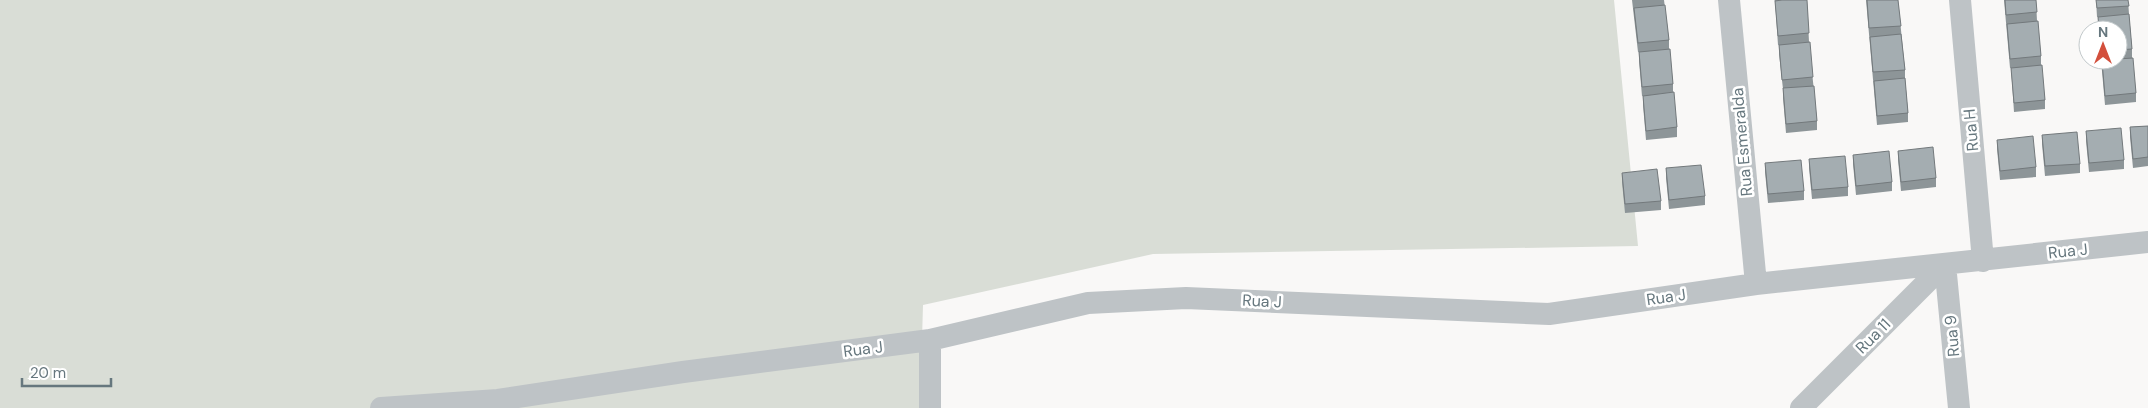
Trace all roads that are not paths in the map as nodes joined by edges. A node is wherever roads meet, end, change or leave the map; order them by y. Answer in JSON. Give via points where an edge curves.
{"nodes":[{"id":1,"x":1729,"y":0,"type":"edge"},
{"id":2,"x":1960,"y":0,"type":"edge"},
{"id":3,"x":2148,"y":242,"type":"edge"},
{"id":4,"x":1983,"y":260,"type":"junction"},
{"id":5,"x":1945,"y":264,"type":"junction"},
{"id":6,"x":1756,"y":284,"type":"junction"},
{"id":7,"x":930,"y":340,"type":"junction"},
{"id":8,"x":381,"y":408,"type":"edge"},
{"id":9,"x":930,"y":408,"type":"edge"},
{"id":10,"x":1801,"y":408,"type":"edge"},
{"id":11,"x":1959,"y":408,"type":"edge"}],
"edges":[{"from":1,"to":6,"type":"street","name":"Rua Esmeralda"},
{"from":2,"to":4,"type":"street","name":"Rua H"},
{"from":3,"to":4,"type":"street","name":"Rua J"},
{"from":4,"to":5,"type":"street","name":"Rua J"},
{"from":5,"to":6,"type":"street","name":"Rua J"},
{"from":5,"to":10,"type":"street","name":"Rua 11"},
{"from":5,"to":11,"type":"street","name":"Rua 9"},
{"from":6,"to":7,"type":"street","name":"Rua J","via":[[1549,314],[1186,298],[1088,304]]},
{"from":7,"to":8,"type":"street","name":"Rua J","via":[[498,400]]},
{"from":7,"to":9,"type":"street"}]}
